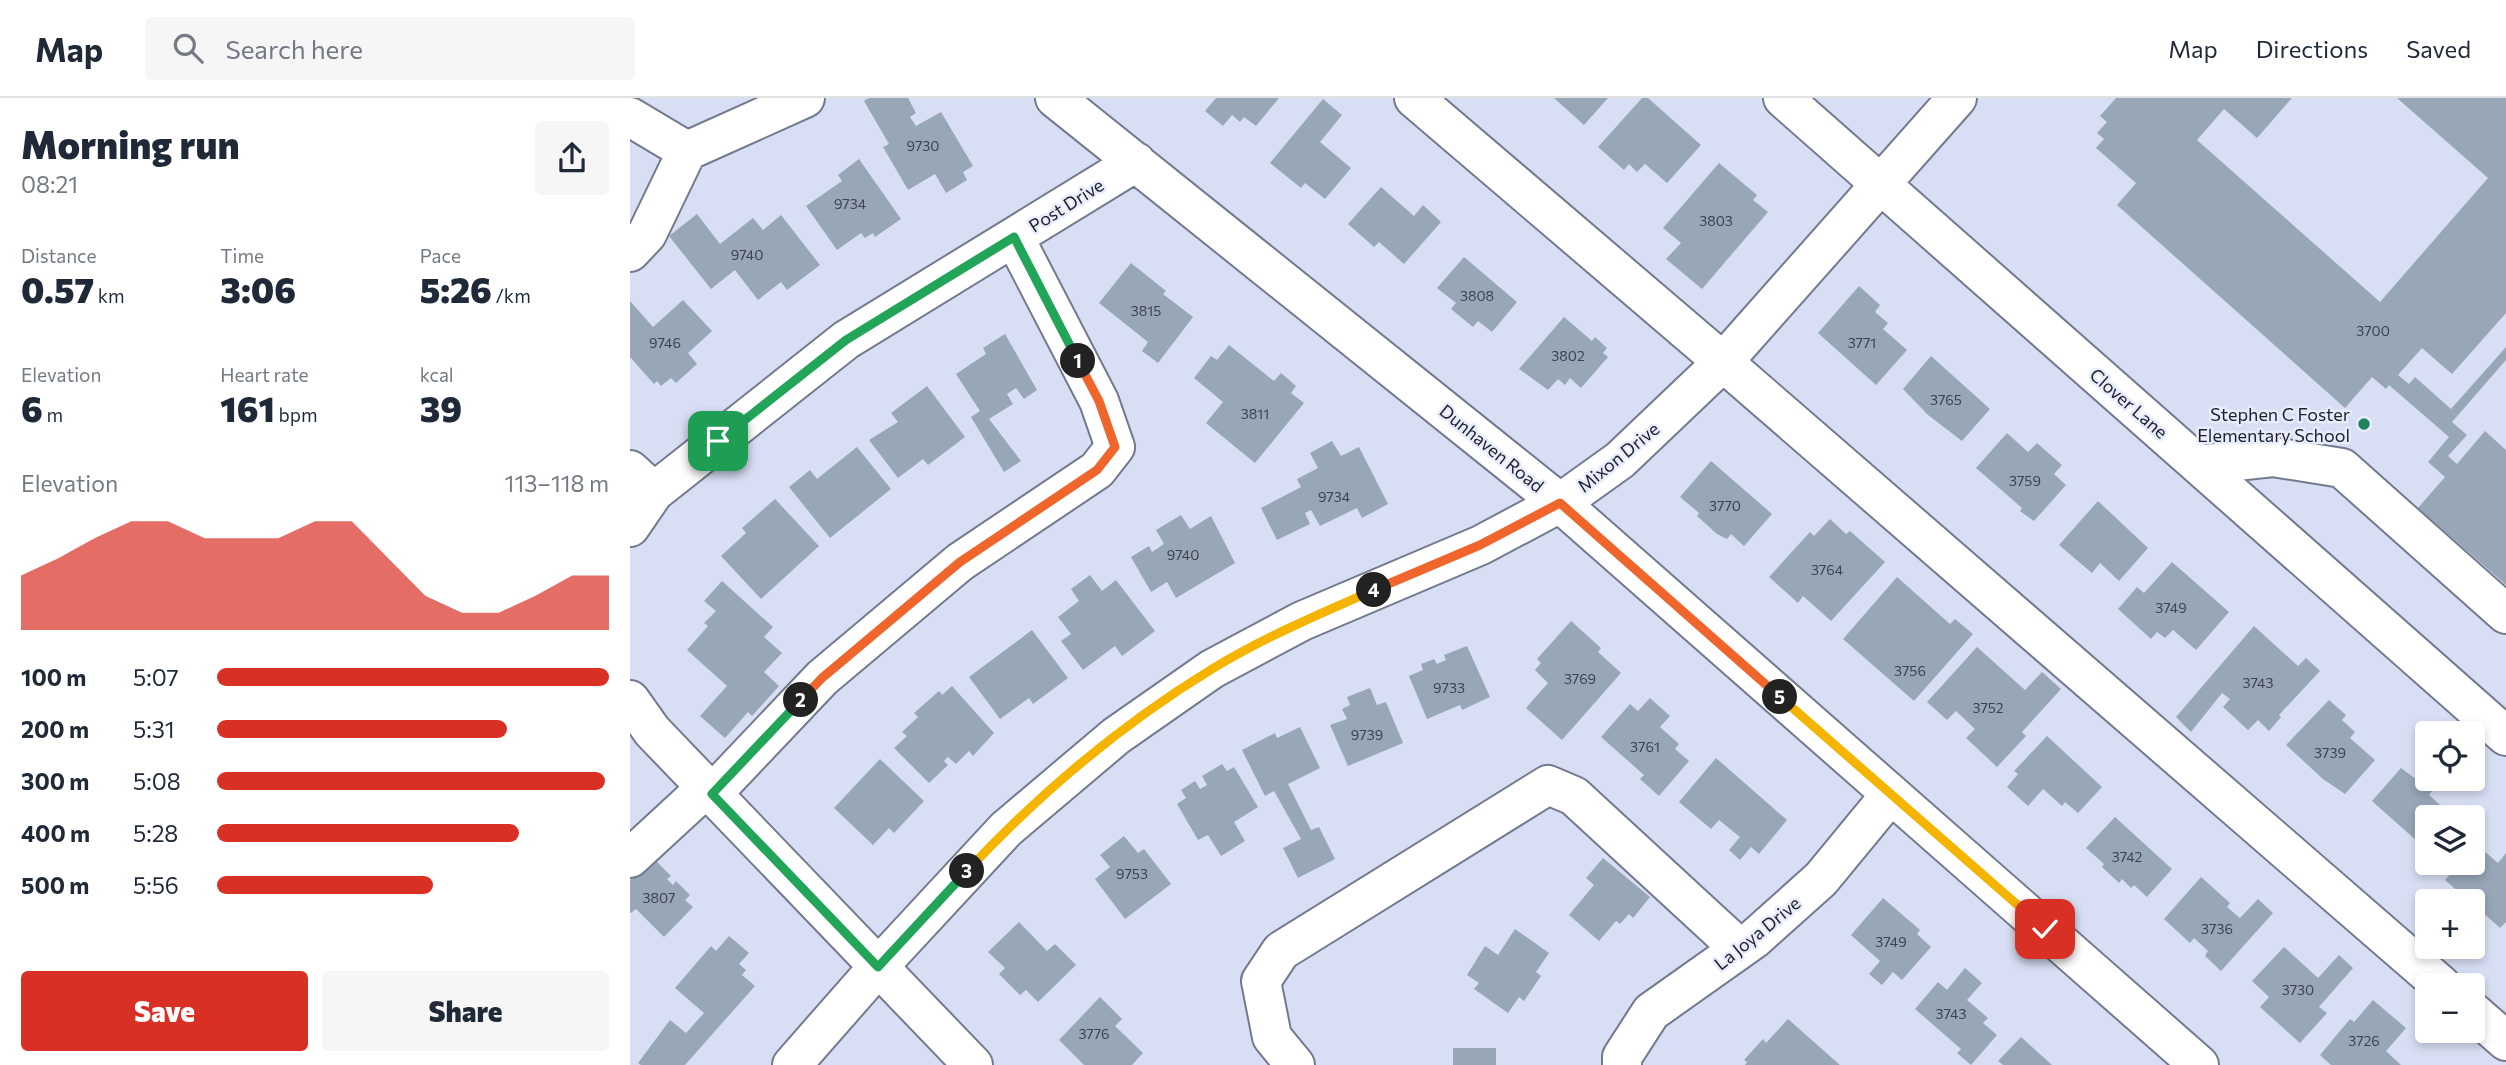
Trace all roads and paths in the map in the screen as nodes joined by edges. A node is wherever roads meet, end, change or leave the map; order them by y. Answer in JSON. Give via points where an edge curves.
{"nodes":[{"id":1,"x":805,"y":98,"type":"edge"},
{"id":2,"x":1055,"y":98,"type":"edge"},
{"id":3,"x":1414,"y":98,"type":"edge"},
{"id":4,"x":1783,"y":98,"type":"edge"},
{"id":5,"x":1957,"y":98,"type":"edge"},
{"id":6,"x":630,"y":117,"type":"edge"},
{"id":7,"x":687,"y":151,"type":"junction"},
{"id":8,"x":1136,"y":162,"type":"junction"},
{"id":9,"x":1881,"y":184,"type":"junction"},
{"id":10,"x":1014,"y":237,"type":"junction"},
{"id":11,"x":630,"y":252,"type":"edge"},
{"id":12,"x":1723,"y":362,"type":"junction"},
{"id":13,"x":2199,"y":465,"type":"junction"},
{"id":14,"x":642,"y":481,"type":"edge"},
{"id":15,"x":1560,"y":503,"type":"junction"},
{"id":16,"x":630,"y":527,"type":"edge"},
{"id":17,"x":2506,"y":614,"type":"edge"},
{"id":18,"x":630,"y":700,"type":"edge"},
{"id":19,"x":2506,"y":736,"type":"edge"},
{"id":20,"x":709,"y":791,"type":"junction"},
{"id":21,"x":1891,"y":794,"type":"junction"},
{"id":22,"x":630,"y":858,"type":"edge"},
{"id":23,"x":1740,"y":950,"type":"junction"},
{"id":24,"x":878,"y":967,"type":"junction"},
{"id":25,"x":2427,"y":973,"type":"edge"},
{"id":26,"x":2485,"y":1023,"type":"edge"},
{"id":27,"x":2506,"y":1041,"type":"edge"},
{"id":28,"x":792,"y":1065,"type":"edge"},
{"id":29,"x":973,"y":1065,"type":"edge"},
{"id":30,"x":1295,"y":1065,"type":"edge"},
{"id":31,"x":1622,"y":1065,"type":"edge"},
{"id":32,"x":2199,"y":1065,"type":"edge"}],
"edges":[{"from":1,"to":7,"type":"street"},
{"from":2,"to":8,"type":"street","name":"Dunhaven Road"},
{"from":3,"to":12,"type":"street"},
{"from":4,"to":9,"type":"street","name":"Clover Lane"},
{"from":5,"to":9,"type":"street","name":"Mixon Drive"},
{"from":6,"to":7,"type":"street"},
{"from":7,"to":11,"type":"street","via":[[647,234]]},
{"from":8,"to":10,"type":"street","name":"Post Drive"},
{"from":8,"to":15,"type":"street","name":"Dunhaven Road"},
{"from":9,"to":12,"type":"street","name":"Mixon Drive"},
{"from":9,"to":13,"type":"street","name":"Clover Lane"},
{"from":10,"to":14,"type":"street","name":"Post Drive","via":[[846,340]]},
{"from":10,"to":20,"type":"street","via":[[1099,401],[1115,447],[1097,470],[960,562],[822,678]]},
{"from":12,"to":15,"type":"street","name":"Mixon Drive","via":[[1620,460]]},
{"from":12,"to":25,"type":"street"},
{"from":13,"to":17,"type":"street","via":[[2273,457],[2342,468]]},
{"from":13,"to":19,"type":"street","name":"Clover Lane"},
{"from":14,"to":16,"type":"street","name":"Post Drive"},
{"from":15,"to":21,"type":"street","name":"Dunhaven Road"},
{"from":15,"to":24,"type":"street","name":"Mixon Drive","via":[[1480,545],[1302,621],[1212,669],[1116,736],[1006,829]]},
{"from":18,"to":20,"type":"street","via":[[652,731]]},
{"from":20,"to":22,"type":"street"},
{"from":20,"to":24,"type":"street"},
{"from":21,"to":23,"type":"street","name":"La Joya Drive","via":[[1821,879]]},
{"from":21,"to":32,"type":"street","name":"Dunhaven Road"},
{"from":23,"to":30,"type":"street","via":[[1574,796],[1548,785],[1281,951],[1261,981],[1272,1037]]},
{"from":23,"to":31,"type":"street","name":"La Joya Drive","via":[[1651,1012]]},
{"from":24,"to":28,"type":"street","name":"Mixon Drive"},
{"from":24,"to":29,"type":"street"},
{"from":26,"to":27,"type":"street"}]}
